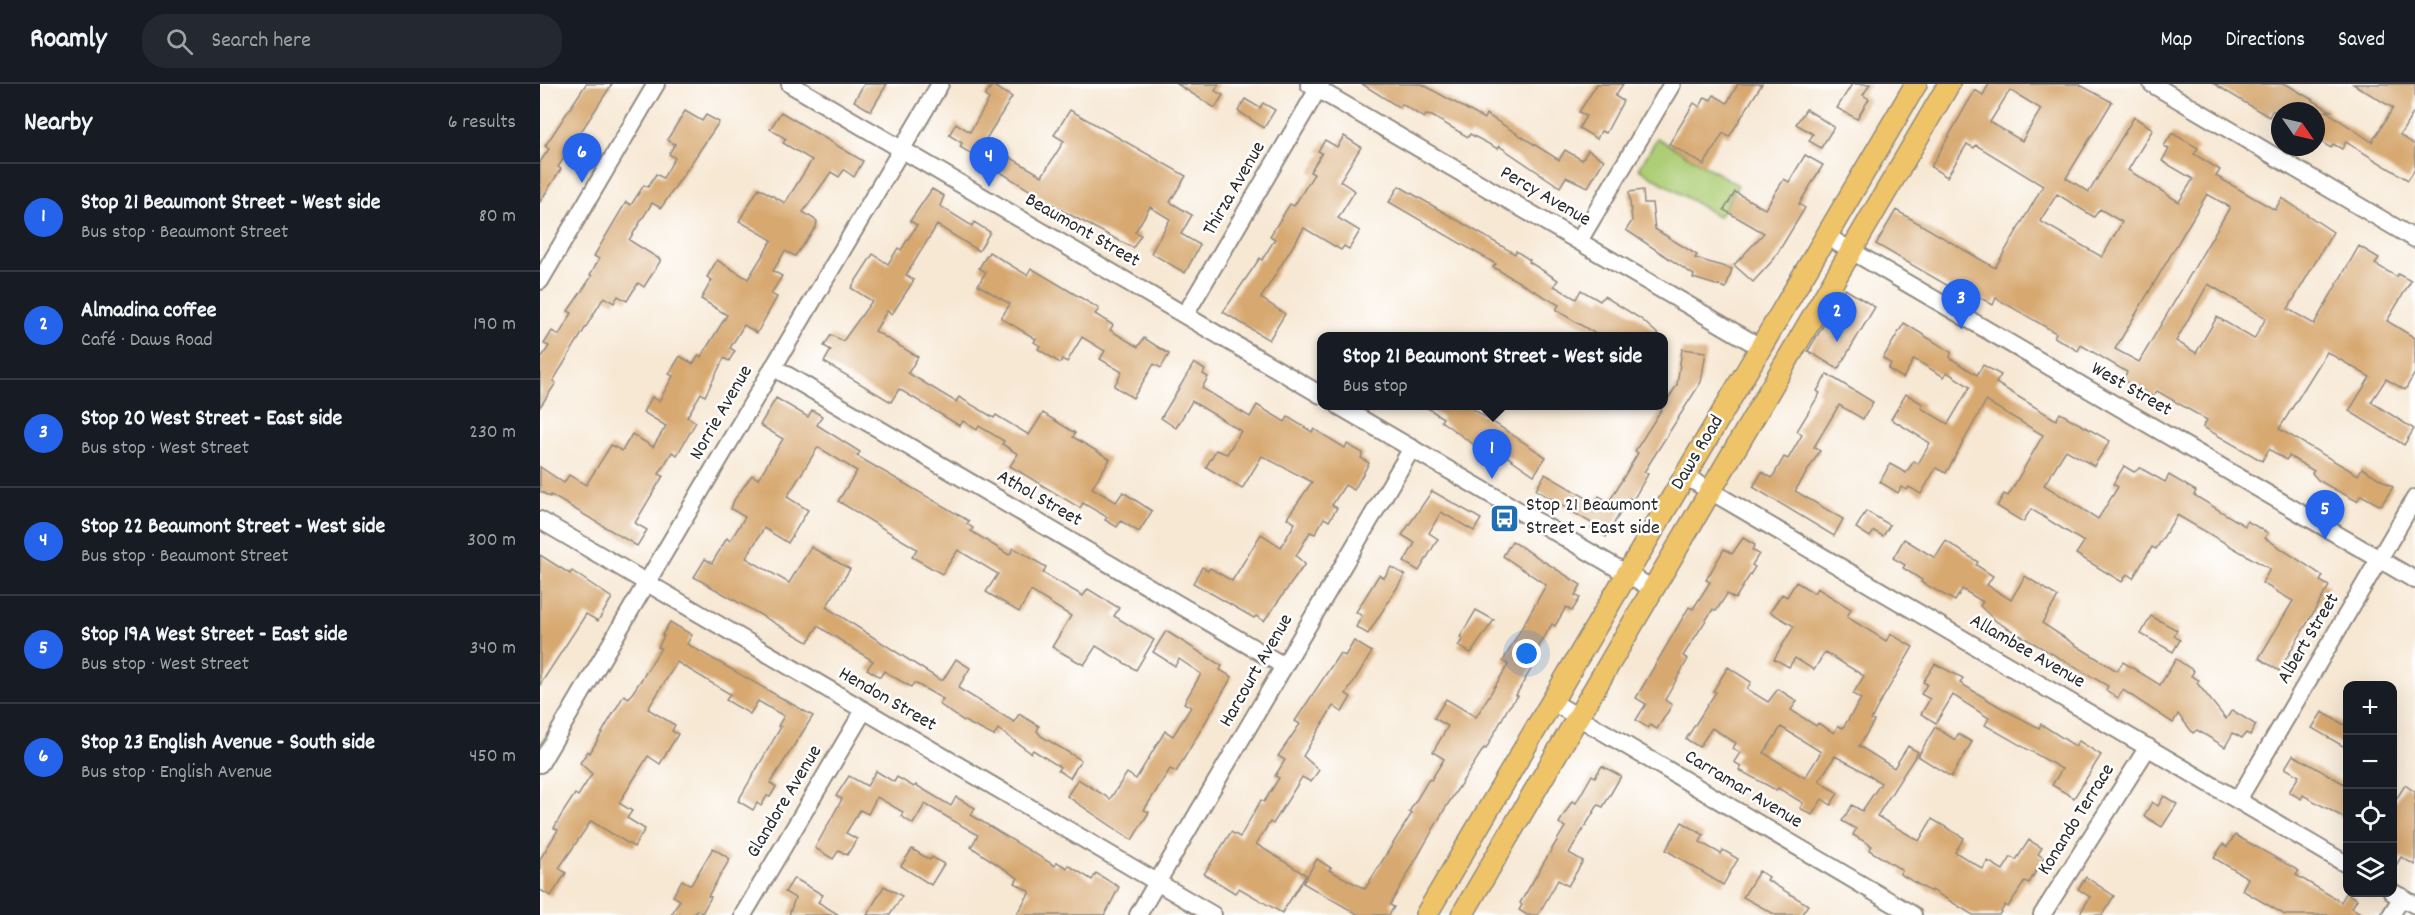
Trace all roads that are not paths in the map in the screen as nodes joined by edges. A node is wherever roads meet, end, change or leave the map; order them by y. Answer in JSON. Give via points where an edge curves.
{"nodes":[{"id":1,"x":656,"y":84,"type":"edge"},
{"id":2,"x":790,"y":84,"type":"edge"},
{"id":3,"x":940,"y":84,"type":"edge"},
{"id":4,"x":1672,"y":84,"type":"edge"},
{"id":5,"x":1916,"y":84,"type":"edge"},
{"id":6,"x":1949,"y":84,"type":"edge"},
{"id":7,"x":2152,"y":84,"type":"edge"},
{"id":8,"x":1316,"y":86,"type":"edge"},
{"id":9,"x":901,"y":149,"type":"junction"},
{"id":10,"x":1826,"y":236,"type":"junction"},
{"id":11,"x":2415,"y":239,"type":"edge"},
{"id":12,"x":1579,"y":241,"type":"junction"},
{"id":13,"x":1851,"y":251,"type":"junction"},
{"id":14,"x":540,"y":281,"type":"edge"},
{"id":15,"x":1185,"y":315,"type":"junction"},
{"id":16,"x":1760,"y":347,"type":"junction"},
{"id":17,"x":773,"y":367,"type":"junction"},
{"id":18,"x":1317,"y":393,"type":"edge"},
{"id":19,"x":1347,"y":410,"type":"edge"},
{"id":20,"x":1412,"y":448,"type":"junction"},
{"id":21,"x":1685,"y":476,"type":"junction"},
{"id":22,"x":1711,"y":491,"type":"junction"},
{"id":23,"x":2415,"y":498,"type":"edge"},
{"id":24,"x":540,"y":520,"type":"edge"},
{"id":25,"x":2380,"y":559,"type":"junction"},
{"id":26,"x":1626,"y":574,"type":"junction"},
{"id":27,"x":2415,"y":580,"type":"edge"},
{"id":28,"x":646,"y":583,"type":"junction"},
{"id":29,"x":1653,"y":590,"type":"junction"},
{"id":30,"x":1284,"y":666,"type":"junction"},
{"id":31,"x":1551,"y":701,"type":"junction"},
{"id":32,"x":864,"y":711,"type":"junction"},
{"id":33,"x":1578,"y":717,"type":"junction"},
{"id":34,"x":2148,"y":747,"type":"junction"},
{"id":35,"x":540,"y":764,"type":"edge"},
{"id":36,"x":2238,"y":800,"type":"junction"},
{"id":37,"x":2343,"y":862,"type":"edge"},
{"id":38,"x":1157,"y":882,"type":"junction"},
{"id":39,"x":2403,"y":898,"type":"edge"},
{"id":40,"x":743,"y":915,"type":"edge"},
{"id":41,"x":1138,"y":915,"type":"edge"},
{"id":42,"x":1213,"y":915,"type":"edge"},
{"id":43,"x":1426,"y":915,"type":"edge"},
{"id":44,"x":1462,"y":915,"type":"edge"},
{"id":45,"x":1913,"y":915,"type":"edge"},
{"id":46,"x":2042,"y":915,"type":"edge"},
{"id":47,"x":2391,"y":915,"type":"edge"}],
"edges":[{"from":1,"to":14,"type":"street"},
{"from":2,"to":9,"type":"street","name":"Beaumont Street"},
{"from":3,"to":9,"type":"street","name":"Norrie Avenue"},
{"from":4,"to":12,"type":"street"},
{"from":5,"to":10,"type":"main road","name":"Daws Road"},
{"from":6,"to":13,"type":"main road","name":"Daws Road"},
{"from":7,"to":11,"type":"street"},
{"from":8,"to":12,"type":"street","name":"Percy Avenue"},
{"from":8,"to":15,"type":"street","name":"Thirza Avenue"},
{"from":9,"to":15,"type":"street","name":"Beaumont Street"},
{"from":9,"to":17,"type":"street","name":"Norrie Avenue"},
{"from":10,"to":13,"type":"street","name":"West Street"},
{"from":10,"to":16,"type":"main road","name":"Daws Road"},
{"from":12,"to":16,"type":"street","name":"Percy Avenue"},
{"from":13,"to":22,"type":"main road","name":"Daws Road"},
{"from":13,"to":25,"type":"street","name":"West Street"},
{"from":15,"to":18,"type":"street","name":"Beaumont Street"},
{"from":16,"to":21,"type":"main road","name":"Daws Road"},
{"from":17,"to":28,"type":"street","name":"Norrie Avenue"},
{"from":17,"to":30,"type":"street","name":"Athol Street"},
{"from":19,"to":20,"type":"street"},
{"from":20,"to":26,"type":"street"},
{"from":20,"to":30,"type":"street","name":"Harcourt Avenue"},
{"from":21,"to":22,"type":"street","name":"Allambee Avenue"},
{"from":21,"to":26,"type":"main road","name":"Daws Road"},
{"from":22,"to":29,"type":"main road","name":"Daws Road"},
{"from":22,"to":34,"type":"street","name":"Allambee Avenue"},
{"from":23,"to":25,"type":"street","name":"Albert Street"},
{"from":24,"to":28,"type":"street","name":"Hendon Street"},
{"from":25,"to":27,"type":"street","name":"West Street"},
{"from":25,"to":36,"type":"street","name":"Albert Street"},
{"from":26,"to":29,"type":"street"},
{"from":26,"to":31,"type":"main road","name":"Daws Road"},
{"from":28,"to":32,"type":"street","name":"Hendon Street"},
{"from":28,"to":35,"type":"street","name":"Norrie Avenue"},
{"from":29,"to":33,"type":"main road","name":"Daws Road"},
{"from":30,"to":38,"type":"street","name":"Harcourt Avenue"},
{"from":31,"to":33,"type":"street","name":"Carramar Avenue"},
{"from":31,"to":43,"type":"main road","name":"Daws Road"},
{"from":32,"to":38,"type":"street","name":"Hendon Street"},
{"from":32,"to":40,"type":"street","name":"Glandore Avenue"},
{"from":33,"to":44,"type":"main road","name":"Daws Road"},
{"from":33,"to":45,"type":"street","name":"Carramar Avenue"},
{"from":34,"to":36,"type":"street","name":"Allambee Avenue"},
{"from":34,"to":46,"type":"street","name":"Konando Terrace"},
{"from":36,"to":37,"type":"street","name":"Allambee Avenue"},
{"from":38,"to":41,"type":"street","name":"Harcourt Avenue"},
{"from":38,"to":42,"type":"street","name":"Hendon Street"},
{"from":39,"to":47,"type":"street"}]}
